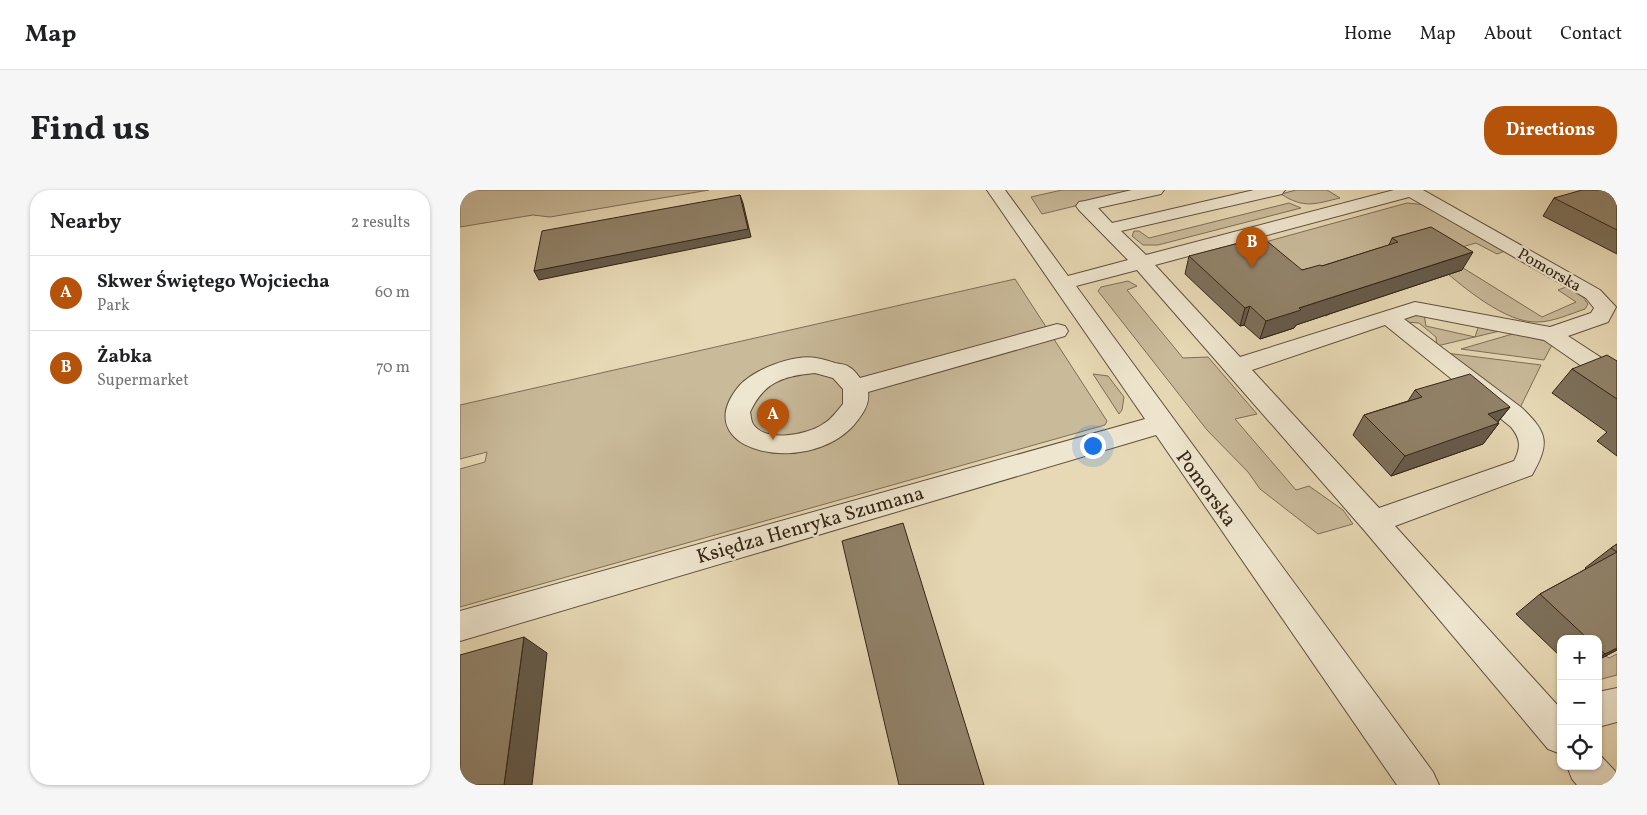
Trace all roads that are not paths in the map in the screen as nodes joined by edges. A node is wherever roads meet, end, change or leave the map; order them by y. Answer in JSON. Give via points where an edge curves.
{"nodes":[{"id":1,"x":996,"y":190,"type":"edge"},
{"id":2,"x":1155,"y":190,"type":"edge"},
{"id":3,"x":1276,"y":190,"type":"edge"},
{"id":4,"x":1413,"y":190,"type":"edge"},
{"id":5,"x":1108,"y":229,"type":"junction"},
{"id":6,"x":1142,"y":263,"type":"junction"},
{"id":7,"x":1061,"y":284,"type":"junction"},
{"id":8,"x":1388,"y":317,"type":"junction"},
{"id":9,"x":1057,"y":331,"type":"dead end"},
{"id":10,"x":1551,"y":334,"type":"junction"},
{"id":11,"x":1235,"y":367,"type":"junction"},
{"id":12,"x":1617,"y":379,"type":"edge"},
{"id":13,"x":855,"y":387,"type":"junction"},
{"id":14,"x":1161,"y":424,"type":"junction"},
{"id":15,"x":1374,"y":522,"type":"junction"},
{"id":16,"x":460,"y":626,"type":"edge"},
{"id":17,"x":1617,"y":705,"type":"edge"},
{"id":18,"x":1602,"y":709,"type":"edge"},
{"id":19,"x":1557,"y":727,"type":"edge"},
{"id":20,"x":1589,"y":770,"type":"edge"},
{"id":21,"x":1420,"y":785,"type":"edge"},
{"id":22,"x":1603,"y":785,"type":"edge"}],
"edges":[{"from":1,"to":7,"type":"street","name":"Pomorska"},
{"from":2,"to":5,"type":"street","via":[[1085,206]]},
{"from":3,"to":5,"type":"street"},
{"from":4,"to":6,"type":"street"},
{"from":4,"to":10,"type":"street","name":"Pomorska","via":[[1593,294],[1605,307],[1600,316]]},
{"from":5,"to":6,"type":"street"},
{"from":6,"to":7,"type":"street"},
{"from":6,"to":11,"type":"street"},
{"from":7,"to":14,"type":"street","name":"Pomorska"},
{"from":8,"to":10,"type":"street","via":[[1415,308]]},
{"from":8,"to":11,"type":"street"},
{"from":8,"to":15,"type":"street","via":[[1514,414],[1531,433],[1533,452],[1523,468]]},
{"from":9,"to":13,"type":"street"},
{"from":10,"to":12,"type":"street"},
{"from":11,"to":15,"type":"street"},
{"from":13,"to":13,"type":"street","via":[[841,372],[815,364],[784,369],[751,387],[740,401],[737,419],[743,432],[759,442],[778,446],[806,444],[829,434],[844,422],[856,403]]},
{"from":14,"to":16,"type":"street","name":"Księdza Henryka Szumana"},
{"from":14,"to":21,"type":"street","name":"Pomorska"},
{"from":15,"to":19,"type":"street"},
{"from":17,"to":18,"type":"street"},
{"from":20,"to":22,"type":"street"}]}
